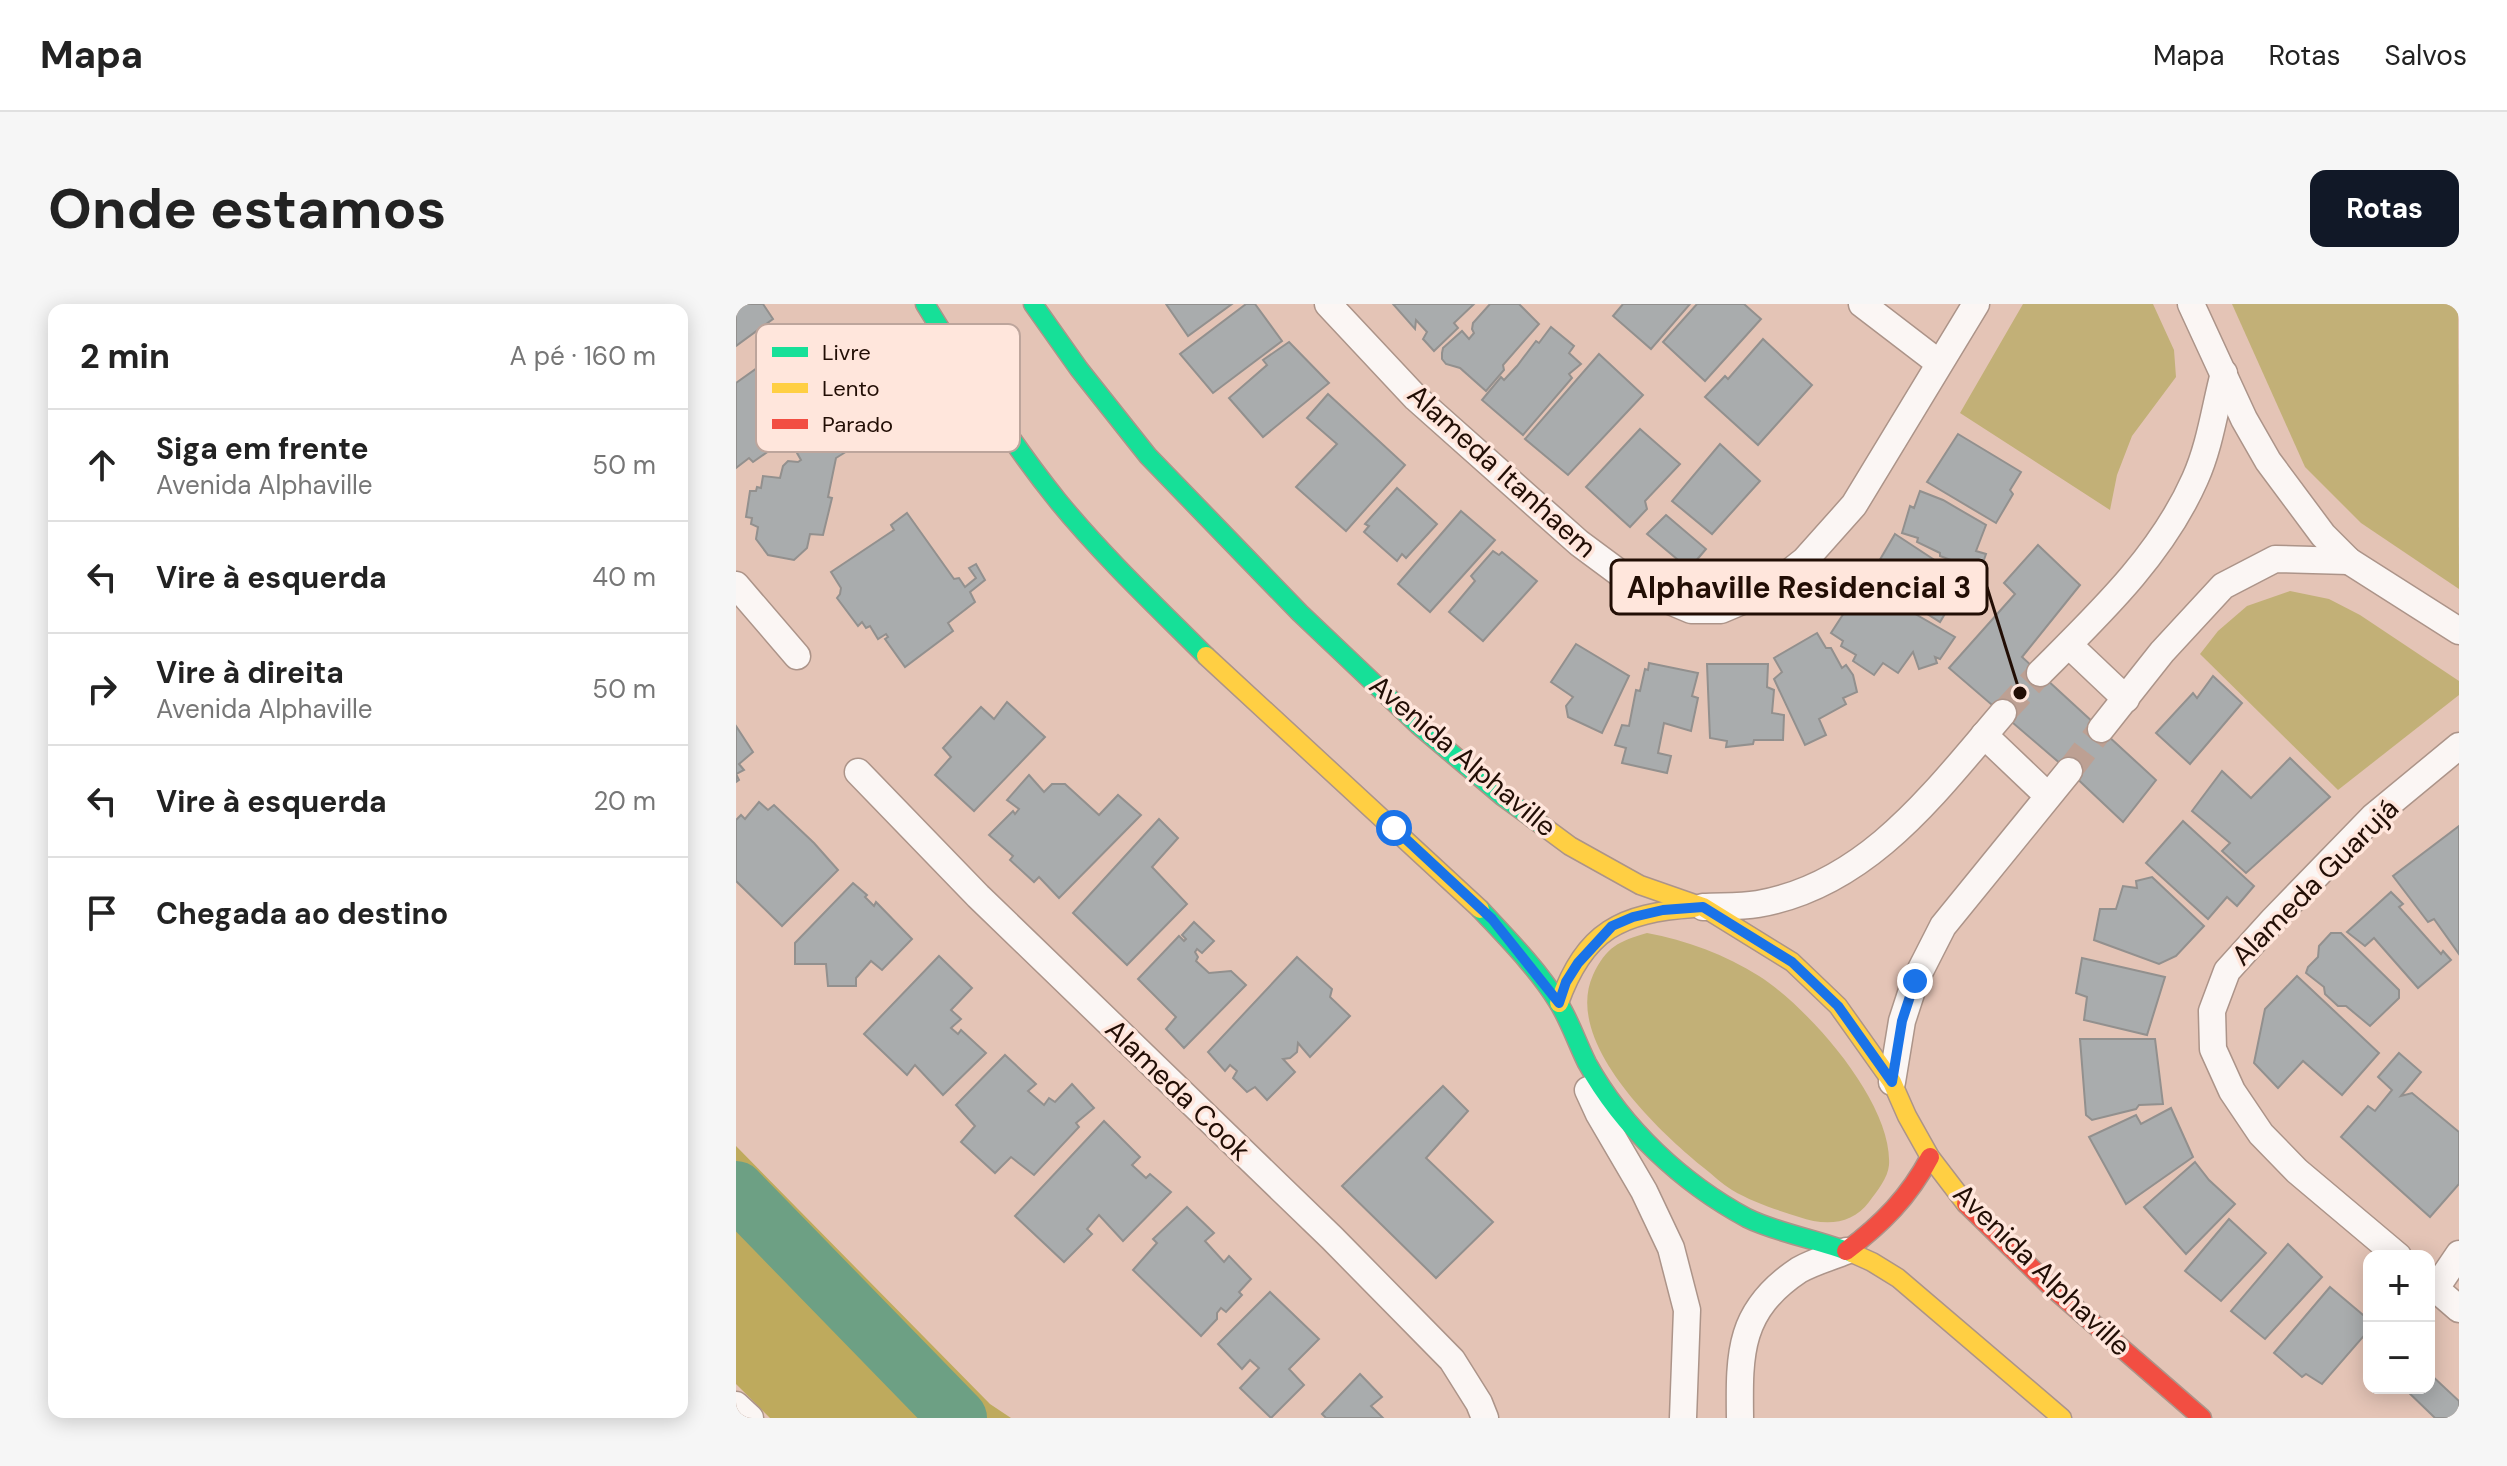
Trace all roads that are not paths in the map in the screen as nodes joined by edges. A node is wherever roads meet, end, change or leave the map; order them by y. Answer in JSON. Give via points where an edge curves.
{"nodes":[{"id":1,"x":925,"y":304,"type":"edge"},
{"id":2,"x":1033,"y":304,"type":"edge"},
{"id":3,"x":1328,"y":304,"type":"edge"},
{"id":4,"x":1862,"y":304,"type":"edge"},
{"id":5,"x":1976,"y":304,"type":"edge"},
{"id":6,"x":2191,"y":304,"type":"edge"},
{"id":7,"x":937,"y":324,"type":"edge"},
{"id":8,"x":1939,"y":363,"type":"junction"},
{"id":9,"x":2224,"y":373,"type":"junction"},
{"id":10,"x":1020,"y":449,"type":"edge"},
{"id":11,"x":2349,"y":561,"type":"junction"},
{"id":12,"x":736,"y":585,"type":"edge"},
{"id":13,"x":2459,"y":631,"type":"edge"},
{"id":14,"x":2069,"y":645,"type":"junction"},
{"id":15,"x":797,"y":656,"type":"dead end"},
{"id":16,"x":2040,"y":673,"type":"tunnel mouth"},
{"id":17,"x":2126,"y":699,"type":"junction"},
{"id":18,"x":2003,"y":713,"type":"tunnel mouth"},
{"id":19,"x":2101,"y":729,"type":"tunnel mouth"},
{"id":20,"x":1984,"y":735,"type":"junction"},
{"id":21,"x":2459,"y":746,"type":"edge"},
{"id":22,"x":2069,"y":771,"type":"tunnel mouth"},
{"id":23,"x":858,"y":772,"type":"dead end"},
{"id":24,"x":2048,"y":796,"type":"junction"},
{"id":25,"x":1703,"y":907,"type":"junction"},
{"id":26,"x":1559,"y":1003,"type":"junction"},
{"id":27,"x":1892,"y":1082,"type":"junction"},
{"id":28,"x":1930,"y":1157,"type":"junction"},
{"id":29,"x":2391,"y":1250,"type":"edge"},
{"id":30,"x":1846,"y":1251,"type":"junction"},
{"id":31,"x":2459,"y":1254,"type":"edge"},
{"id":32,"x":2435,"y":1282,"type":"edge"},
{"id":33,"x":2435,"y":1289,"type":"edge"},
{"id":34,"x":2459,"y":1309,"type":"edge"},
{"id":35,"x":736,"y":1405,"type":"edge"},
{"id":36,"x":750,"y":1418,"type":"edge"},
{"id":37,"x":1485,"y":1418,"type":"edge"},
{"id":38,"x":1683,"y":1418,"type":"edge"},
{"id":39,"x":1740,"y":1418,"type":"edge"},
{"id":40,"x":2062,"y":1418,"type":"edge"},
{"id":41,"x":2202,"y":1418,"type":"edge"}],
"edges":[{"from":1,"to":7,"type":"main road"},
{"from":2,"to":25,"type":"main road","name":"Avenida Alphaville","via":[[1148,456],[1418,725],[1570,846],[1640,885]]},
{"from":3,"to":8,"type":"street","name":"Alameda Itanhaem","via":[[1416,398],[1579,543],[1641,589],[1691,610],[1721,610],[1766,591],[1805,560],[1854,505]]},
{"from":4,"to":8,"type":"street"},
{"from":5,"to":8,"type":"street","name":"Alameda Itanhaem"},
{"from":6,"to":9,"type":"street"},
{"from":9,"to":11,"type":"street","via":[[2268,461]]},
{"from":9,"to":14,"type":"street","via":[[2197,476],[2176,518],[2158,546]]},
{"from":10,"to":26,"type":"main road","via":[[1059,502],[1141,591],[1492,919]]},
{"from":11,"to":13,"type":"street"},
{"from":11,"to":17,"type":"street","via":[[2275,559],[2223,586]]},
{"from":12,"to":15,"type":"street"},
{"from":14,"to":16,"type":"street"},
{"from":14,"to":17,"type":"street"},
{"from":17,"to":19,"type":"street"},
{"from":18,"to":20,"type":"street"},
{"from":20,"to":24,"type":"street"},
{"from":20,"to":25,"type":"street","via":[[1918,812],[1866,858],[1810,889],[1758,904]]},
{"from":21,"to":29,"type":"street","name":"Alameda Guarujá","via":[[2373,817],[2274,919],[2227,971],[2212,1011],[2213,1049],[2232,1091],[2261,1134]]},
{"from":22,"to":24,"type":"street"},
{"from":23,"to":37,"type":"street","name":"Alameda Cook","via":[[1452,1360]]},
{"from":24,"to":27,"type":"street","via":[[1943,926],[1915,981]]},
{"from":25,"to":26,"type":"main road","via":[[1663,910],[1612,926],[1578,963]]},
{"from":25,"to":27,"type":"main road","name":"Avenida Alphaville","via":[[1792,962],[1838,1006]]},
{"from":26,"to":30,"type":"main road","via":[[1611,1102],[1648,1145],[1749,1219]]},
{"from":26,"to":38,"type":"street","via":[[1570,1053],[1671,1248],[1687,1310]]},
{"from":27,"to":28,"type":"main road","name":"Avenida Alphaville"},
{"from":28,"to":30,"type":"main road","via":[[1905,1200]]},
{"from":28,"to":41,"type":"main road","name":"Avenida Alphaville","via":[[1964,1202],[2007,1245]]},
{"from":30,"to":39,"type":"street","via":[[1801,1269],[1751,1318],[1739,1378]]},
{"from":30,"to":40,"type":"main road","via":[[1898,1278]]},
{"from":31,"to":32,"type":"street"},
{"from":33,"to":34,"type":"street"},
{"from":35,"to":36,"type":"street"}]}
